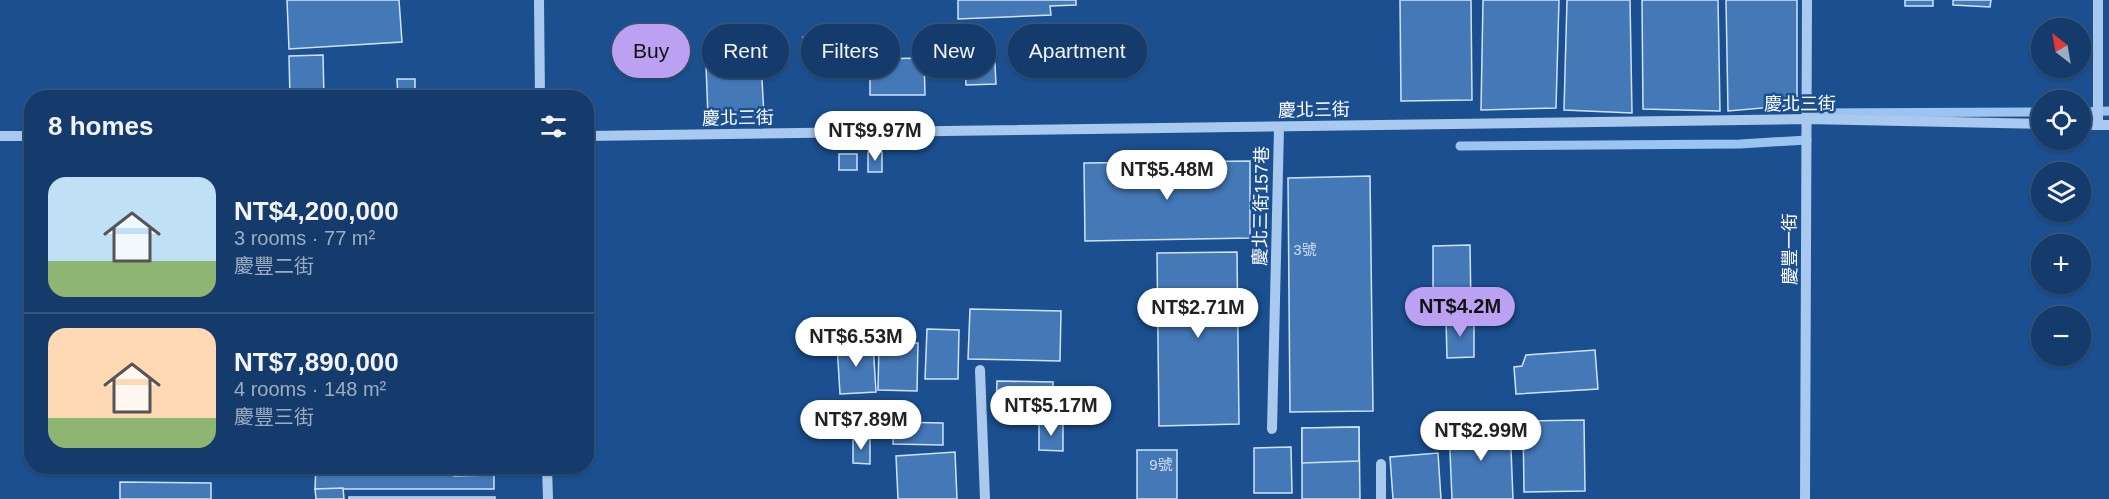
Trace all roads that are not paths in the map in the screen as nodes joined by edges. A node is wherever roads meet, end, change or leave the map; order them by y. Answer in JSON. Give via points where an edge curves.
{"nodes":[{"id":1,"x":539,"y":0,"type":"edge"},
{"id":2,"x":1807,"y":0,"type":"edge"},
{"id":3,"x":2098,"y":0,"type":"edge"},
{"id":4,"x":540,"y":90,"type":"edge"},
{"id":5,"x":1807,"y":119,"type":"junction"},
{"id":6,"x":2031,"y":124,"type":"edge"},
{"id":7,"x":2103,"y":125,"type":"edge"},
{"id":8,"x":1279,"y":128,"type":"junction"},
{"id":9,"x":0,"y":136,"type":"edge"},
{"id":10,"x":24,"y":136,"type":"edge"},
{"id":11,"x":594,"y":136,"type":"edge"},
{"id":12,"x":980,"y":370,"type":"dead end"},
{"id":13,"x":1272,"y":429,"type":"dead end"},
{"id":14,"x":1381,"y":464,"type":"dead end"},
{"id":15,"x":547,"y":474,"type":"edge"},
{"id":16,"x":548,"y":499,"type":"edge"},
{"id":17,"x":985,"y":499,"type":"edge"},
{"id":18,"x":1381,"y":499,"type":"edge"},
{"id":19,"x":1805,"y":499,"type":"edge"}],
"edges":[{"from":1,"to":4,"type":"street"},
{"from":2,"to":5,"type":"street","name":"慶豐一街"},
{"from":3,"to":7,"type":"street"},
{"from":5,"to":6,"type":"street","name":"慶北三街"},
{"from":5,"to":8,"type":"street","name":"慶北三街"},
{"from":5,"to":19,"type":"street","name":"慶豐一街"},
{"from":8,"to":11,"type":"street","name":"慶北三街"},
{"from":8,"to":13,"type":"street","name":"慶北三街157巷"},
{"from":9,"to":10,"type":"street"},
{"from":12,"to":17,"type":"street"},
{"from":14,"to":18,"type":"street"},
{"from":15,"to":16,"type":"street"}]}
